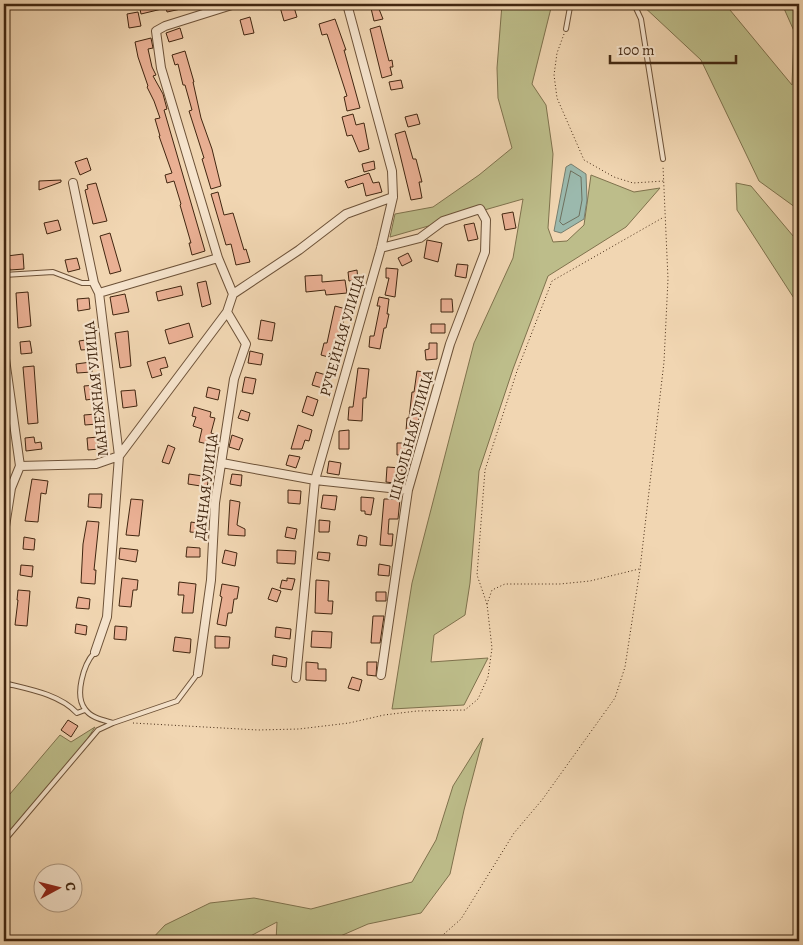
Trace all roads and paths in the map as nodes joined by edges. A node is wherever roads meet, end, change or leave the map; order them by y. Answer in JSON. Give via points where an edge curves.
{"nodes":[{"id":1,"x":235,"y":4,"type":"edge"},
{"id":2,"x":347,"y":4,"type":"edge"},
{"id":3,"x":574,"y":4,"type":"edge"},
{"id":4,"x":634,"y":4,"type":"edge"},
{"id":5,"x":214,"y":7,"type":"edge"},
{"id":6,"x":566,"y":29,"type":"joint"},
{"id":7,"x":663,"y":159,"type":"joint"},
{"id":8,"x":664,"y":181,"type":"junction"},
{"id":9,"x":73,"y":184,"type":"dead end"},
{"id":10,"x":393,"y":197,"type":"junction"},
{"id":11,"x":665,"y":216,"type":"junction"},
{"id":12,"x":381,"y":248,"type":"junction"},
{"id":13,"x":218,"y":258,"type":"junction"},
{"id":14,"x":4,"y":275,"type":"edge"},
{"id":15,"x":94,"y":283,"type":"junction"},
{"id":16,"x":99,"y":293,"type":"junction"},
{"id":17,"x":233,"y":294,"type":"junction"},
{"id":18,"x":227,"y":312,"type":"junction"},
{"id":19,"x":4,"y":352,"type":"edge"},
{"id":20,"x":119,"y":456,"type":"junction"},
{"id":21,"x":222,"y":462,"type":"junction"},
{"id":22,"x":20,"y":466,"type":"junction"},
{"id":23,"x":315,"y":480,"type":"junction"},
{"id":24,"x":408,"y":490,"type":"junction"},
{"id":25,"x":4,"y":533,"type":"edge"},
{"id":26,"x":640,"y":569,"type":"junction"},
{"id":27,"x":487,"y":604,"type":"junction"},
{"id":28,"x":95,"y":652,"type":"joint"},
{"id":29,"x":198,"y":674,"type":"joint"},
{"id":30,"x":382,"y":675,"type":"dead end"},
{"id":31,"x":296,"y":678,"type":"dead end"},
{"id":32,"x":4,"y":683,"type":"edge"},
{"id":33,"x":85,"y":710,"type":"junction"},
{"id":34,"x":113,"y":723,"type":"junction"},
{"id":35,"x":130,"y":723,"type":"dead end"},
{"id":36,"x":4,"y":841,"type":"edge"},
{"id":37,"x":436,"y":941,"type":"edge"}],
"edges":[{"from":1,"to":5,"type":"street"},
{"from":2,"to":10,"type":"street","name":"РУЧЕЙНАЯ УЛИЦА","via":[[392,171]]},
{"from":3,"to":6,"type":"lane","via":[[570,7]]},
{"from":4,"to":7,"type":"lane","via":[[641,19]]},
{"from":5,"to":13,"type":"street","via":[[156,30],[161,68]]},
{"from":6,"to":8,"type":"path","via":[[557,53],[554,75],[557,98],[584,160],[614,177],[633,183]]},
{"from":7,"to":8,"type":"path"},
{"from":8,"to":11,"type":"path"},
{"from":9,"to":15,"type":"street","name":"МАНЕЖНАЯ УЛИЦА"},
{"from":10,"to":12,"type":"street","name":"РУЧЕЙНАЯ УЛИЦА"},
{"from":10,"to":17,"type":"street","via":[[346,214]]},
{"from":11,"to":26,"type":"path","via":[[668,279],[664,362]]},
{"from":11,"to":27,"type":"path","via":[[552,281],[517,371],[485,470],[477,575]]},
{"from":12,"to":23,"type":"street","name":"РУЧЕЙНАЯ УЛИЦА"},
{"from":12,"to":24,"type":"street","name":"ШКОЛЬНАЯ УЛИЦА","via":[[420,238],[443,221],[480,209],[486,220],[485,252],[450,344]]},
{"from":13,"to":16,"type":"street"},
{"from":13,"to":17,"type":"street"},
{"from":14,"to":15,"type":"lane","via":[[53,272],[82,283]]},
{"from":15,"to":16,"type":"street","name":"МАНЕЖНАЯ УЛИЦА"},
{"from":16,"to":20,"type":"street","name":"МАНЕЖНАЯ УЛИЦА"},
{"from":17,"to":18,"type":"street"},
{"from":18,"to":20,"type":"street"},
{"from":18,"to":21,"type":"street","name":"ДАЧНАЯ УЛИЦА","via":[[246,344],[234,379]]},
{"from":19,"to":22,"type":"street"},
{"from":20,"to":22,"type":"street","via":[[96,464]]},
{"from":20,"to":28,"type":"street","name":"МАНЕЖНАЯ УЛИЦА","via":[[107,616]]},
{"from":21,"to":23,"type":"street"},
{"from":21,"to":29,"type":"street","name":"ДАЧНАЯ УЛИЦА"},
{"from":22,"to":25,"type":"street","via":[[11,488]]},
{"from":23,"to":24,"type":"street"},
{"from":23,"to":31,"type":"street","name":"РУЧЕЙНАЯ УЛИЦА"},
{"from":24,"to":30,"type":"street","name":"ШКОЛЬНАЯ УЛИЦА"},
{"from":26,"to":27,"type":"path","via":[[590,581],[505,584],[492,590]]},
{"from":26,"to":37,"type":"path","via":[[624,667],[615,698],[542,800],[514,833],[461,919]]},
{"from":27,"to":35,"type":"path","via":[[492,648],[488,676],[478,699],[465,710],[418,711],[282,730]]},
{"from":28,"to":33,"type":"lane","via":[[87,660],[81,688]]},
{"from":29,"to":34,"type":"lane","via":[[177,701]]},
{"from":32,"to":33,"type":"lane","via":[[41,692],[70,706],[77,713]]},
{"from":33,"to":34,"type":"lane","via":[[96,718]]},
{"from":34,"to":36,"type":"lane","via":[[98,730]]}]}
